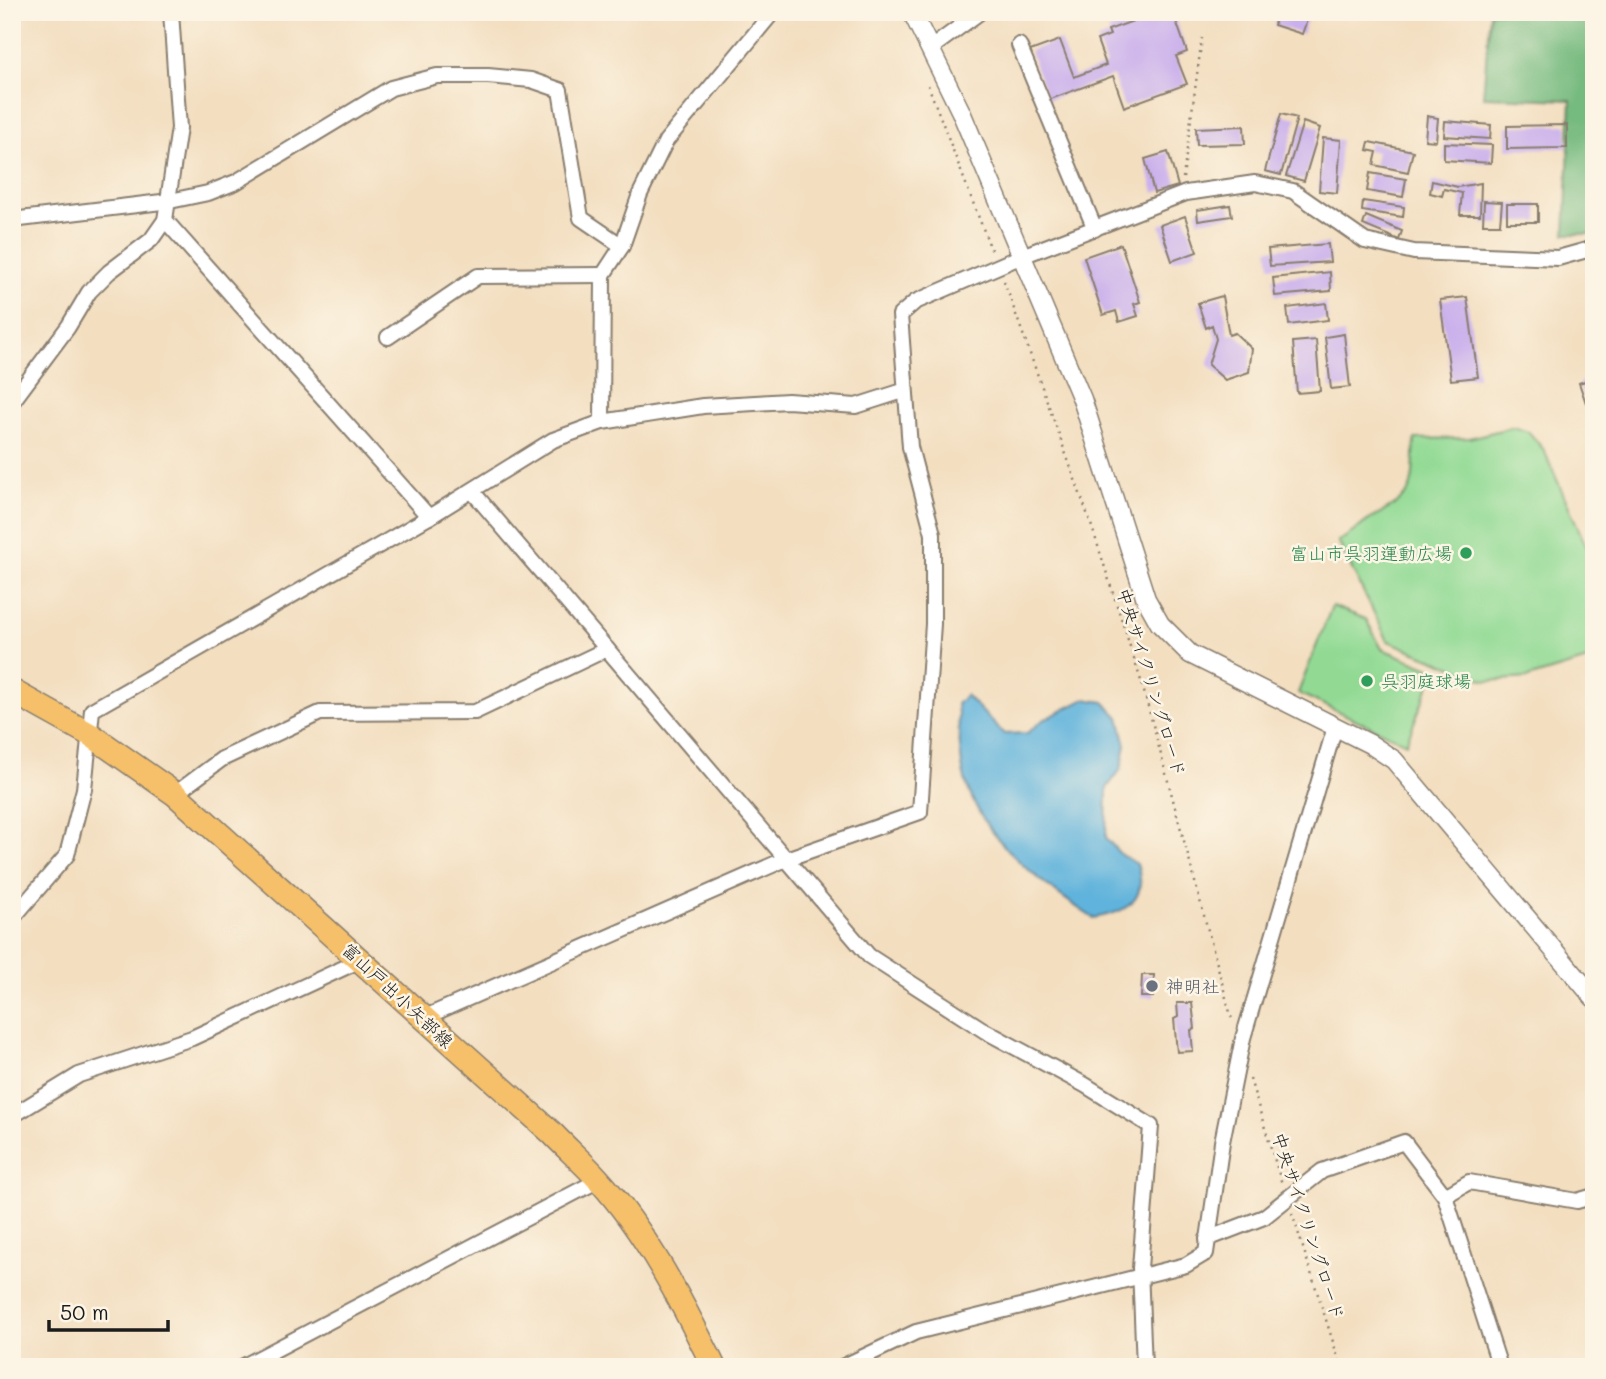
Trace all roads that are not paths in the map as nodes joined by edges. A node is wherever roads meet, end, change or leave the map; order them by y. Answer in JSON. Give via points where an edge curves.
{"nodes":[{"id":1,"x":170,"y":12,"type":"edge"},
{"id":2,"x":773,"y":12,"type":"edge"},
{"id":3,"x":912,"y":12,"type":"edge"},
{"id":4,"x":980,"y":12,"type":"edge"},
{"id":5,"x":1018,"y":45,"type":"dead end"},
{"id":6,"x":931,"y":48,"type":"junction"},
{"id":7,"x":170,"y":201,"type":"junction"},
{"id":8,"x":12,"y":220,"type":"edge"},
{"id":9,"x":165,"y":220,"type":"junction"},
{"id":10,"x":1095,"y":229,"type":"junction"},
{"id":11,"x":622,"y":246,"type":"junction"},
{"id":12,"x":1594,"y":248,"type":"edge"},
{"id":13,"x":1022,"y":256,"type":"junction"},
{"id":14,"x":603,"y":275,"type":"junction"},
{"id":15,"x":388,"y":337,"type":"dead end"},
{"id":16,"x":903,"y":391,"type":"junction"},
{"id":17,"x":12,"y":402,"type":"edge"},
{"id":18,"x":602,"y":422,"type":"junction"},
{"id":19,"x":472,"y":491,"type":"junction"},
{"id":20,"x":429,"y":517,"type":"junction"},
{"id":21,"x":607,"y":649,"type":"junction"},
{"id":22,"x":12,"y":691,"type":"edge"},
{"id":23,"x":1335,"y":727,"type":"junction"},
{"id":24,"x":91,"y":735,"type":"junction"},
{"id":25,"x":175,"y":794,"type":"junction"},
{"id":26,"x":786,"y":859,"type":"junction"},
{"id":27,"x":12,"y":919,"type":"edge"},
{"id":28,"x":361,"y":960,"type":"junction"},
{"id":29,"x":1594,"y":998,"type":"edge"},
{"id":30,"x":423,"y":1018,"type":"junction"},
{"id":31,"x":12,"y":1116,"type":"edge"},
{"id":32,"x":599,"y":1180,"type":"junction"},
{"id":33,"x":1445,"y":1196,"type":"junction"},
{"id":34,"x":1594,"y":1196,"type":"edge"},
{"id":35,"x":1207,"y":1239,"type":"junction"},
{"id":36,"x":1141,"y":1277,"type":"junction"},
{"id":37,"x":270,"y":1360,"type":"edge"},
{"id":38,"x":242,"y":1367,"type":"edge"},
{"id":39,"x":714,"y":1367,"type":"edge"},
{"id":40,"x":842,"y":1367,"type":"edge"},
{"id":41,"x":1144,"y":1367,"type":"edge"},
{"id":42,"x":1500,"y":1367,"type":"edge"}],
"edges":[{"from":1,"to":7,"type":"street","via":[[179,128]]},
{"from":2,"to":11,"type":"street","via":[[666,141]]},
{"from":3,"to":6,"type":"street"},
{"from":4,"to":6,"type":"street"},
{"from":5,"to":10,"type":"street"},
{"from":6,"to":13,"type":"street"},
{"from":7,"to":8,"type":"street"},
{"from":7,"to":9,"type":"street"},
{"from":7,"to":11,"type":"street","via":[[236,182],[391,88],[437,76],[531,80],[560,90],[580,218]]},
{"from":9,"to":17,"type":"street","via":[[151,240],[89,292]]},
{"from":9,"to":20,"type":"street"},
{"from":10,"to":12,"type":"street","via":[[1180,196],[1255,183],[1293,191],[1365,241],[1414,252],[1558,258]]},
{"from":10,"to":13,"type":"street"},
{"from":11,"to":14,"type":"street"},
{"from":13,"to":16,"type":"street","via":[[915,302],[900,315]]},
{"from":13,"to":23,"type":"street","via":[[1082,399],[1146,598],[1160,624],[1175,642],[1205,663]]},
{"from":14,"to":15,"type":"street","via":[[478,276]]},
{"from":14,"to":18,"type":"street"},
{"from":16,"to":18,"type":"street","via":[[856,406],[788,401],[704,406]]},
{"from":16,"to":26,"type":"street","via":[[910,447],[933,534],[933,624],[920,812]]},
{"from":18,"to":19,"type":"street","via":[[553,440]]},
{"from":19,"to":20,"type":"street"},
{"from":19,"to":21,"type":"street"},
{"from":20,"to":24,"type":"street","via":[[92,710]]},
{"from":21,"to":25,"type":"street","via":[[475,712],[320,713],[222,759]]},
{"from":21,"to":26,"type":"street"},
{"from":22,"to":24,"type":"main road","name":"富山戸出小矢部線"},
{"from":23,"to":29,"type":"street","via":[[1370,744],[1408,773]]},
{"from":23,"to":35,"type":"street","via":[[1241,1048]]},
{"from":24,"to":25,"type":"main road","name":"富山戸出小矢部線"},
{"from":24,"to":27,"type":"street","via":[[67,855]]},
{"from":25,"to":28,"type":"main road","name":"富山戸出小矢部線"},
{"from":26,"to":30,"type":"street"},
{"from":26,"to":36,"type":"street","via":[[869,956],[985,1031],[1151,1126]]},
{"from":28,"to":30,"type":"main road","name":"富山戸出小矢部線"},
{"from":28,"to":31,"type":"street","via":[[192,1038],[79,1075]]},
{"from":30,"to":32,"type":"main road","name":"富山戸出小矢部線"},
{"from":32,"to":37,"type":"street"},
{"from":32,"to":39,"type":"main road","name":"富山戸出小矢部線","via":[[643,1240]]},
{"from":33,"to":34,"type":"street","via":[[1469,1182],[1577,1200]]},
{"from":33,"to":35,"type":"street","via":[[1404,1142],[1322,1171],[1264,1217]]},
{"from":33,"to":42,"type":"street"},
{"from":35,"to":36,"type":"street","via":[[1206,1252],[1186,1265]]},
{"from":36,"to":40,"type":"street","via":[[916,1332]]},
{"from":36,"to":41,"type":"street"},
{"from":37,"to":38,"type":"street"}]}
